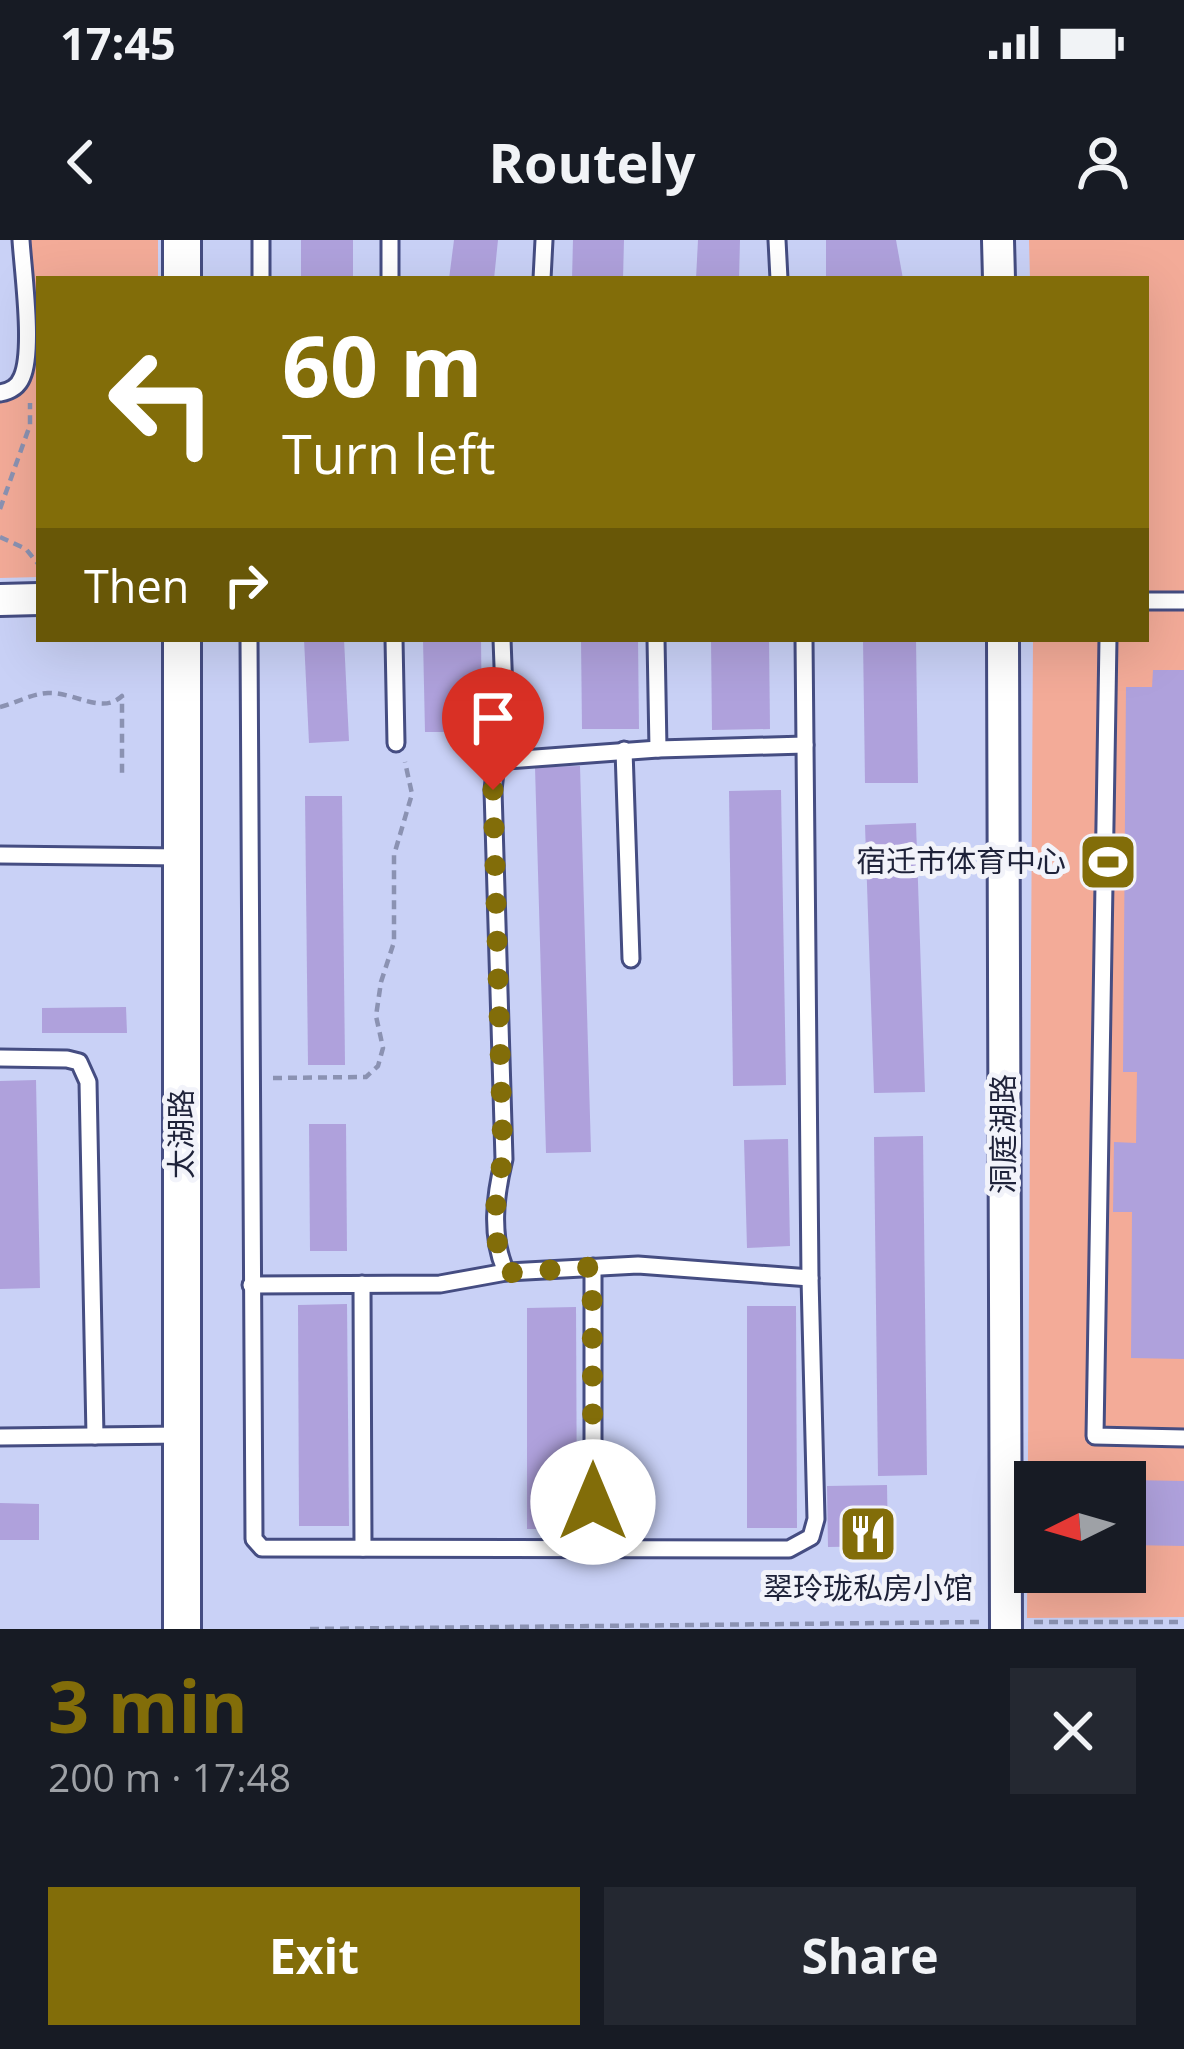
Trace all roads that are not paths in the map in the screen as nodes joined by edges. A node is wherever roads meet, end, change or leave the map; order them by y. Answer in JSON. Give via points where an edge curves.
{"nodes":[{"id":1,"x":21,"y":240,"type":"edge"},
{"id":2,"x":182,"y":240,"type":"edge"},
{"id":3,"x":261,"y":240,"type":"edge"},
{"id":4,"x":390,"y":240,"type":"edge"},
{"id":5,"x":544,"y":240,"type":"edge"},
{"id":6,"x":777,"y":240,"type":"edge"},
{"id":7,"x":998,"y":240,"type":"edge"},
{"id":8,"x":182,"y":276,"type":"edge"},
{"id":9,"x":261,"y":276,"type":"edge"},
{"id":10,"x":390,"y":276,"type":"edge"},
{"id":11,"x":542,"y":276,"type":"edge"},
{"id":12,"x":779,"y":276,"type":"edge"},
{"id":13,"x":999,"y":276,"type":"edge"},
{"id":14,"x":0,"y":393,"type":"edge"},
{"id":15,"x":36,"y":599,"type":"edge"},
{"id":16,"x":0,"y":600,"type":"edge"},
{"id":17,"x":1149,"y":601,"type":"edge"},
{"id":18,"x":1184,"y":601,"type":"edge"},
{"id":19,"x":182,"y":642,"type":"edge"},
{"id":20,"x":249,"y":642,"type":"edge"},
{"id":21,"x":394,"y":642,"type":"edge"},
{"id":22,"x":502,"y":642,"type":"edge"},
{"id":23,"x":656,"y":642,"type":"edge"},
{"id":24,"x":804,"y":642,"type":"edge"},
{"id":25,"x":1003,"y":642,"type":"edge"},
{"id":26,"x":1108,"y":642,"type":"edge"},
{"id":27,"x":397,"y":742,"type":"road end"},
{"id":28,"x":805,"y":745,"type":"junction"},
{"id":29,"x":658,"y":748,"type":"junction"},
{"id":30,"x":624,"y":750,"type":"junction"},
{"id":31,"x":494,"y":761,"type":"junction"},
{"id":32,"x":0,"y":855,"type":"edge"},
{"id":33,"x":182,"y":857,"type":"junction"},
{"id":34,"x":631,"y":959,"type":"dead end"},
{"id":35,"x":0,"y":1058,"type":"edge"},
{"id":36,"x":592,"y":1267,"type":"junction"},
{"id":37,"x":506,"y":1273,"type":"junction"},
{"id":38,"x":810,"y":1278,"type":"junction"},
{"id":39,"x":362,"y":1284,"type":"junction"},
{"id":40,"x":251,"y":1285,"type":"junction"},
{"id":41,"x":182,"y":1435,"type":"junction"},
{"id":42,"x":95,"y":1436,"type":"junction"},
{"id":43,"x":0,"y":1437,"type":"edge"},
{"id":44,"x":1184,"y":1438,"type":"edge"},
{"id":45,"x":363,"y":1548,"type":"junction"},
{"id":46,"x":593,"y":1548,"type":"junction"},
{"id":47,"x":1006,"y":1626,"type":"edge"},
{"id":48,"x":182,"y":1629,"type":"edge"}],
"edges":[{"from":1,"to":14,"type":"lane","via":[[27,359],[21,382]]},
{"from":2,"to":8,"type":"street"},
{"from":3,"to":9,"type":"lane"},
{"from":4,"to":10,"type":"lane"},
{"from":5,"to":11,"type":"lane"},
{"from":6,"to":12,"type":"lane"},
{"from":7,"to":13,"type":"street"},
{"from":15,"to":16,"type":"street"},
{"from":17,"to":18,"type":"lane"},
{"from":19,"to":33,"type":"street","name":"太湖路"},
{"from":20,"to":40,"type":"lane"},
{"from":21,"to":27,"type":"lane"},
{"from":22,"to":31,"type":"lane"},
{"from":23,"to":29,"type":"lane"},
{"from":24,"to":28,"type":"lane"},
{"from":25,"to":47,"type":"street","name":"洞庭湖路"},
{"from":26,"to":44,"type":"lane","via":[[1095,1436]]},
{"from":28,"to":29,"type":"lane"},
{"from":28,"to":38,"type":"lane"},
{"from":29,"to":30,"type":"lane"},
{"from":30,"to":31,"type":"lane"},
{"from":30,"to":34,"type":"lane"},
{"from":31,"to":37,"type":"lane","via":[[503,1159],[496,1231]]},
{"from":32,"to":33,"type":"lane"},
{"from":33,"to":41,"type":"street","name":"太湖路"},
{"from":35,"to":42,"type":"lane","via":[[79,1062],[88,1082]]},
{"from":36,"to":37,"type":"lane"},
{"from":36,"to":38,"type":"lane"},
{"from":36,"to":46,"type":"lane"},
{"from":37,"to":39,"type":"lane"},
{"from":38,"to":46,"type":"lane","via":[[811,1537],[789,1549]]},
{"from":39,"to":40,"type":"lane"},
{"from":39,"to":45,"type":"lane"},
{"from":40,"to":45,"type":"lane","via":[[254,1539],[262,1548]]},
{"from":41,"to":42,"type":"lane"},
{"from":41,"to":48,"type":"street","name":"太湖路"},
{"from":42,"to":43,"type":"lane"},
{"from":45,"to":46,"type":"lane"}]}
